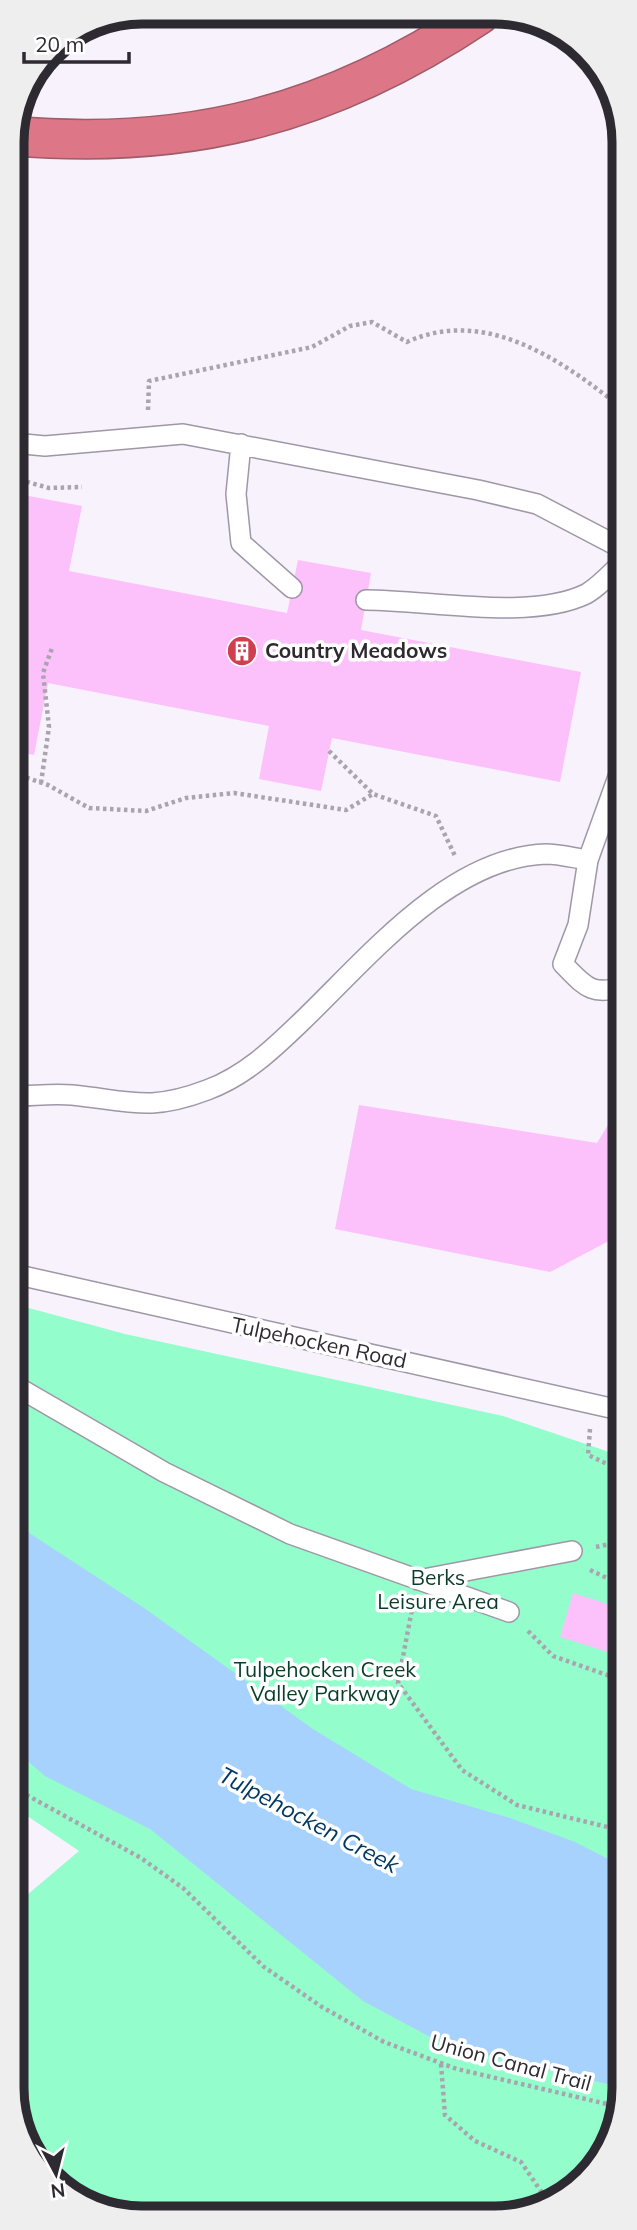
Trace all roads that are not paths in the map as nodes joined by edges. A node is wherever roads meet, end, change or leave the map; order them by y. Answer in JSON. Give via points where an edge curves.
{"nodes":[{"id":1,"x":465,"y":24,"type":"edge"},
{"id":2,"x":25,"y":137,"type":"edge"},
{"id":3,"x":25,"y":444,"type":"edge"},
{"id":4,"x":241,"y":444,"type":"junction"},
{"id":5,"x":612,"y":544,"type":"edge"},
{"id":6,"x":612,"y":572,"type":"edge"},
{"id":7,"x":292,"y":588,"type":"dead end"},
{"id":8,"x":366,"y":600,"type":"dead end"},
{"id":9,"x":612,"y":818,"type":"edge"},
{"id":10,"x":588,"y":860,"type":"junction"},
{"id":11,"x":612,"y":990,"type":"edge"},
{"id":12,"x":25,"y":1096,"type":"edge"},
{"id":13,"x":24,"y":1277,"type":"edge"},
{"id":14,"x":24,"y":1391,"type":"edge"},
{"id":15,"x":612,"y":1408,"type":"edge"},
{"id":16,"x":572,"y":1551,"type":"road end"},
{"id":17,"x":417,"y":1580,"type":"junction"},
{"id":18,"x":509,"y":1612,"type":"road end"}],
"edges":[{"from":1,"to":2,"type":"highway","via":[[386,71],[296,109],[190,132],[83,142]]},
{"from":3,"to":4,"type":"lane","via":[[183,434]]},
{"from":4,"to":5,"type":"lane","via":[[537,504]]},
{"from":4,"to":7,"type":"lane","via":[[236,494],[241,542]]},
{"from":6,"to":8,"type":"lane","via":[[588,593],[521,608]]},
{"from":9,"to":10,"type":"lane"},
{"from":10,"to":11,"type":"lane","via":[[578,925],[563,964],[588,989]]},
{"from":10,"to":12,"type":"lane","via":[[546,854],[485,869],[465,879],[373,950],[260,1061],[210,1089],[168,1103]]},
{"from":13,"to":15,"type":"lane","name":"Tulpehocken Road"},
{"from":14,"to":17,"type":"lane","via":[[164,1472],[290,1534]]},
{"from":16,"to":17,"type":"lane"},
{"from":17,"to":18,"type":"lane"}]}
